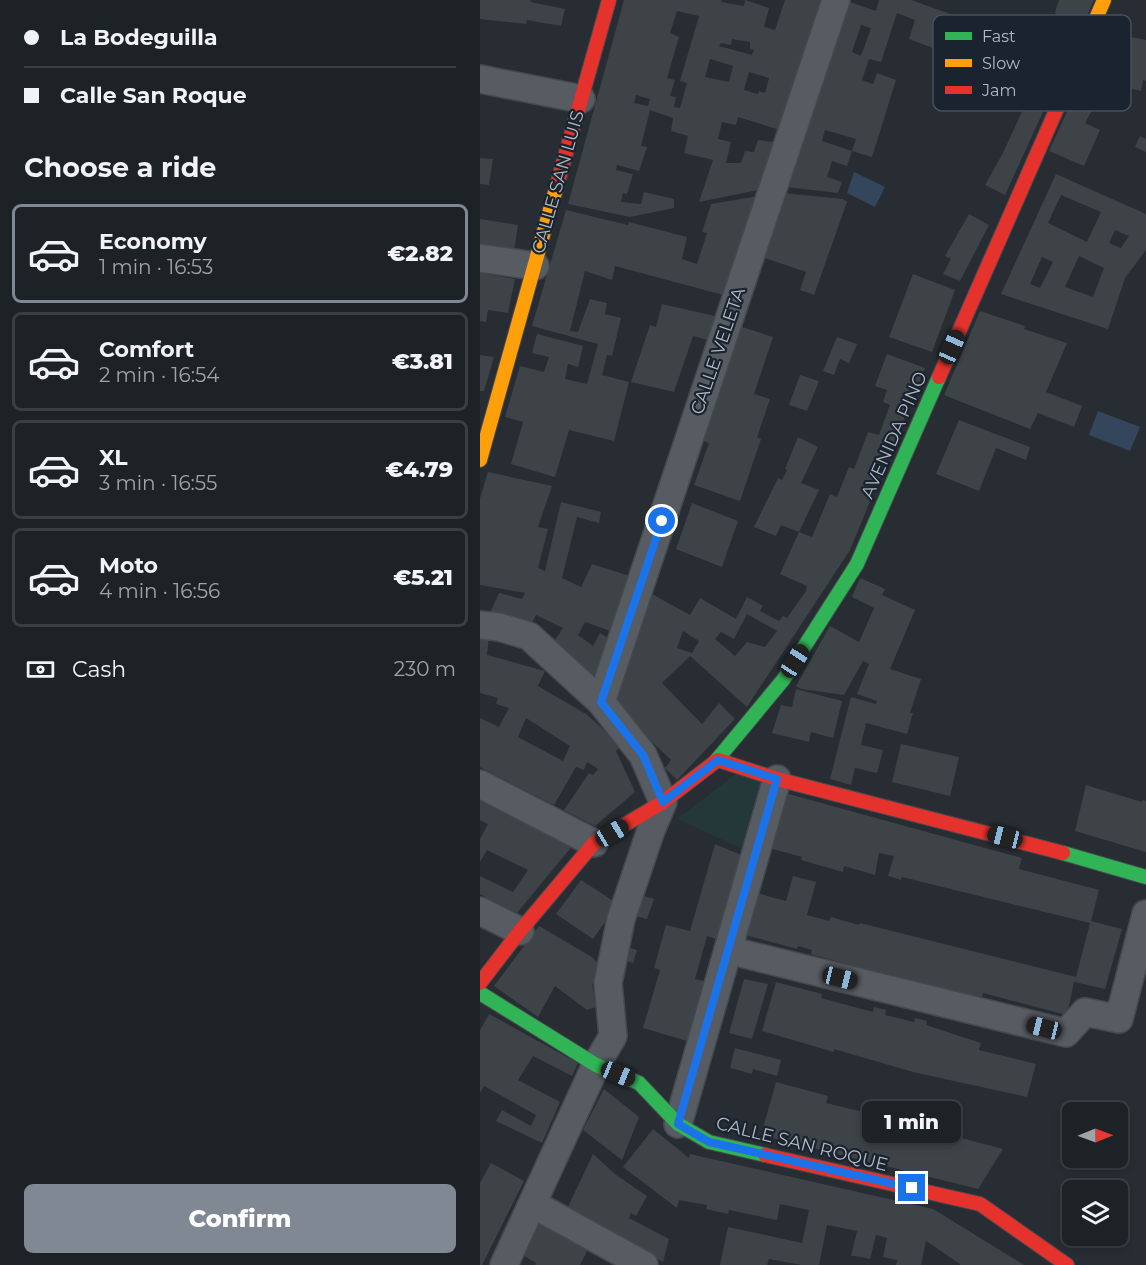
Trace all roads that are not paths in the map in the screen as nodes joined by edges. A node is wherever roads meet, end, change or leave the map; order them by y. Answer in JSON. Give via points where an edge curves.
{"nodes":[{"id":1,"x":609,"y":0,"type":"edge"},
{"id":2,"x":836,"y":0,"type":"edge"},
{"id":3,"x":1104,"y":0,"type":"edge"},
{"id":4,"x":1097,"y":15,"type":"edge"},
{"id":5,"x":480,"y":79,"type":"edge"},
{"id":6,"x":581,"y":99,"type":"junction"},
{"id":7,"x":1055,"y":111,"type":"edge"},
{"id":8,"x":480,"y":258,"type":"edge"},
{"id":9,"x":535,"y":266,"type":"junction"},
{"id":10,"x":480,"y":460,"type":"edge"},
{"id":11,"x":480,"y":625,"type":"edge"},
{"id":12,"x":601,"y":702,"type":"junction"},
{"id":13,"x":718,"y":760,"type":"junction"},
{"id":14,"x":777,"y":779,"type":"junction"},
{"id":15,"x":480,"y":784,"type":"edge"},
{"id":16,"x":663,"y":802,"type":"junction"},
{"id":17,"x":594,"y":843,"type":"junction"},
{"id":18,"x":1146,"y":877,"type":"edge"},
{"id":19,"x":480,"y":911,"type":"edge"},
{"id":20,"x":1146,"y":914,"type":"edge"},
{"id":21,"x":520,"y":930,"type":"junction"},
{"id":22,"x":728,"y":950,"type":"junction"},
{"id":23,"x":480,"y":983,"type":"edge"},
{"id":24,"x":480,"y":993,"type":"edge"},
{"id":25,"x":596,"y":1065,"type":"junction"},
{"id":26,"x":678,"y":1124,"type":"junction"},
{"id":27,"x":533,"y":1204,"type":"junction"},
{"id":28,"x":504,"y":1265,"type":"edge"},
{"id":29,"x":644,"y":1265,"type":"edge"},
{"id":30,"x":1067,"y":1265,"type":"edge"}],
"edges":[{"from":1,"to":6,"type":"street","name":"CALLE SAN LUIS"},
{"from":2,"to":12,"type":"street","name":"CALLE VELETA"},
{"from":3,"to":4,"type":"street","name":"AVENIDA PINO"},
{"from":5,"to":6,"type":"street","name":"CALLE SAN LUIS"},
{"from":6,"to":9,"type":"street","name":"CALLE SAN LUIS"},
{"from":7,"to":13,"type":"street","name":"AVENIDA PINO","via":[[857,564],[783,680]]},
{"from":8,"to":9,"type":"street","name":"CALLE SAN LUIS"},
{"from":9,"to":10,"type":"street","name":"CALLE SAN LUIS"},
{"from":11,"to":12,"type":"street","via":[[529,636]]},
{"from":12,"to":16,"type":"street","via":[[643,755]]},
{"from":13,"to":14,"type":"street"},
{"from":13,"to":16,"type":"street","name":"AVENIDA PINO"},
{"from":14,"to":18,"type":"street"},
{"from":14,"to":22,"type":"street"},
{"from":15,"to":17,"type":"street"},
{"from":16,"to":17,"type":"street","name":"AVENIDA PINO"},
{"from":16,"to":25,"type":"street","via":[[621,919],[608,983],[613,1036]]},
{"from":17,"to":21,"type":"street","name":"AVENIDA PINO"},
{"from":19,"to":21,"type":"street"},
{"from":20,"to":22,"type":"street","via":[[1119,1019],[1085,1012],[1066,1033]]},
{"from":21,"to":23,"type":"street","name":"AVENIDA PINO"},
{"from":22,"to":26,"type":"street"},
{"from":24,"to":25,"type":"street","name":"CALLE SAN ROQUE"},
{"from":25,"to":26,"type":"street","name":"CALLE SAN ROQUE","via":[[639,1083]]},
{"from":25,"to":27,"type":"street"},
{"from":26,"to":30,"type":"street","name":"CALLE SAN ROQUE","via":[[709,1142],[980,1204]]},
{"from":27,"to":28,"type":"street"},
{"from":27,"to":29,"type":"street"}]}
